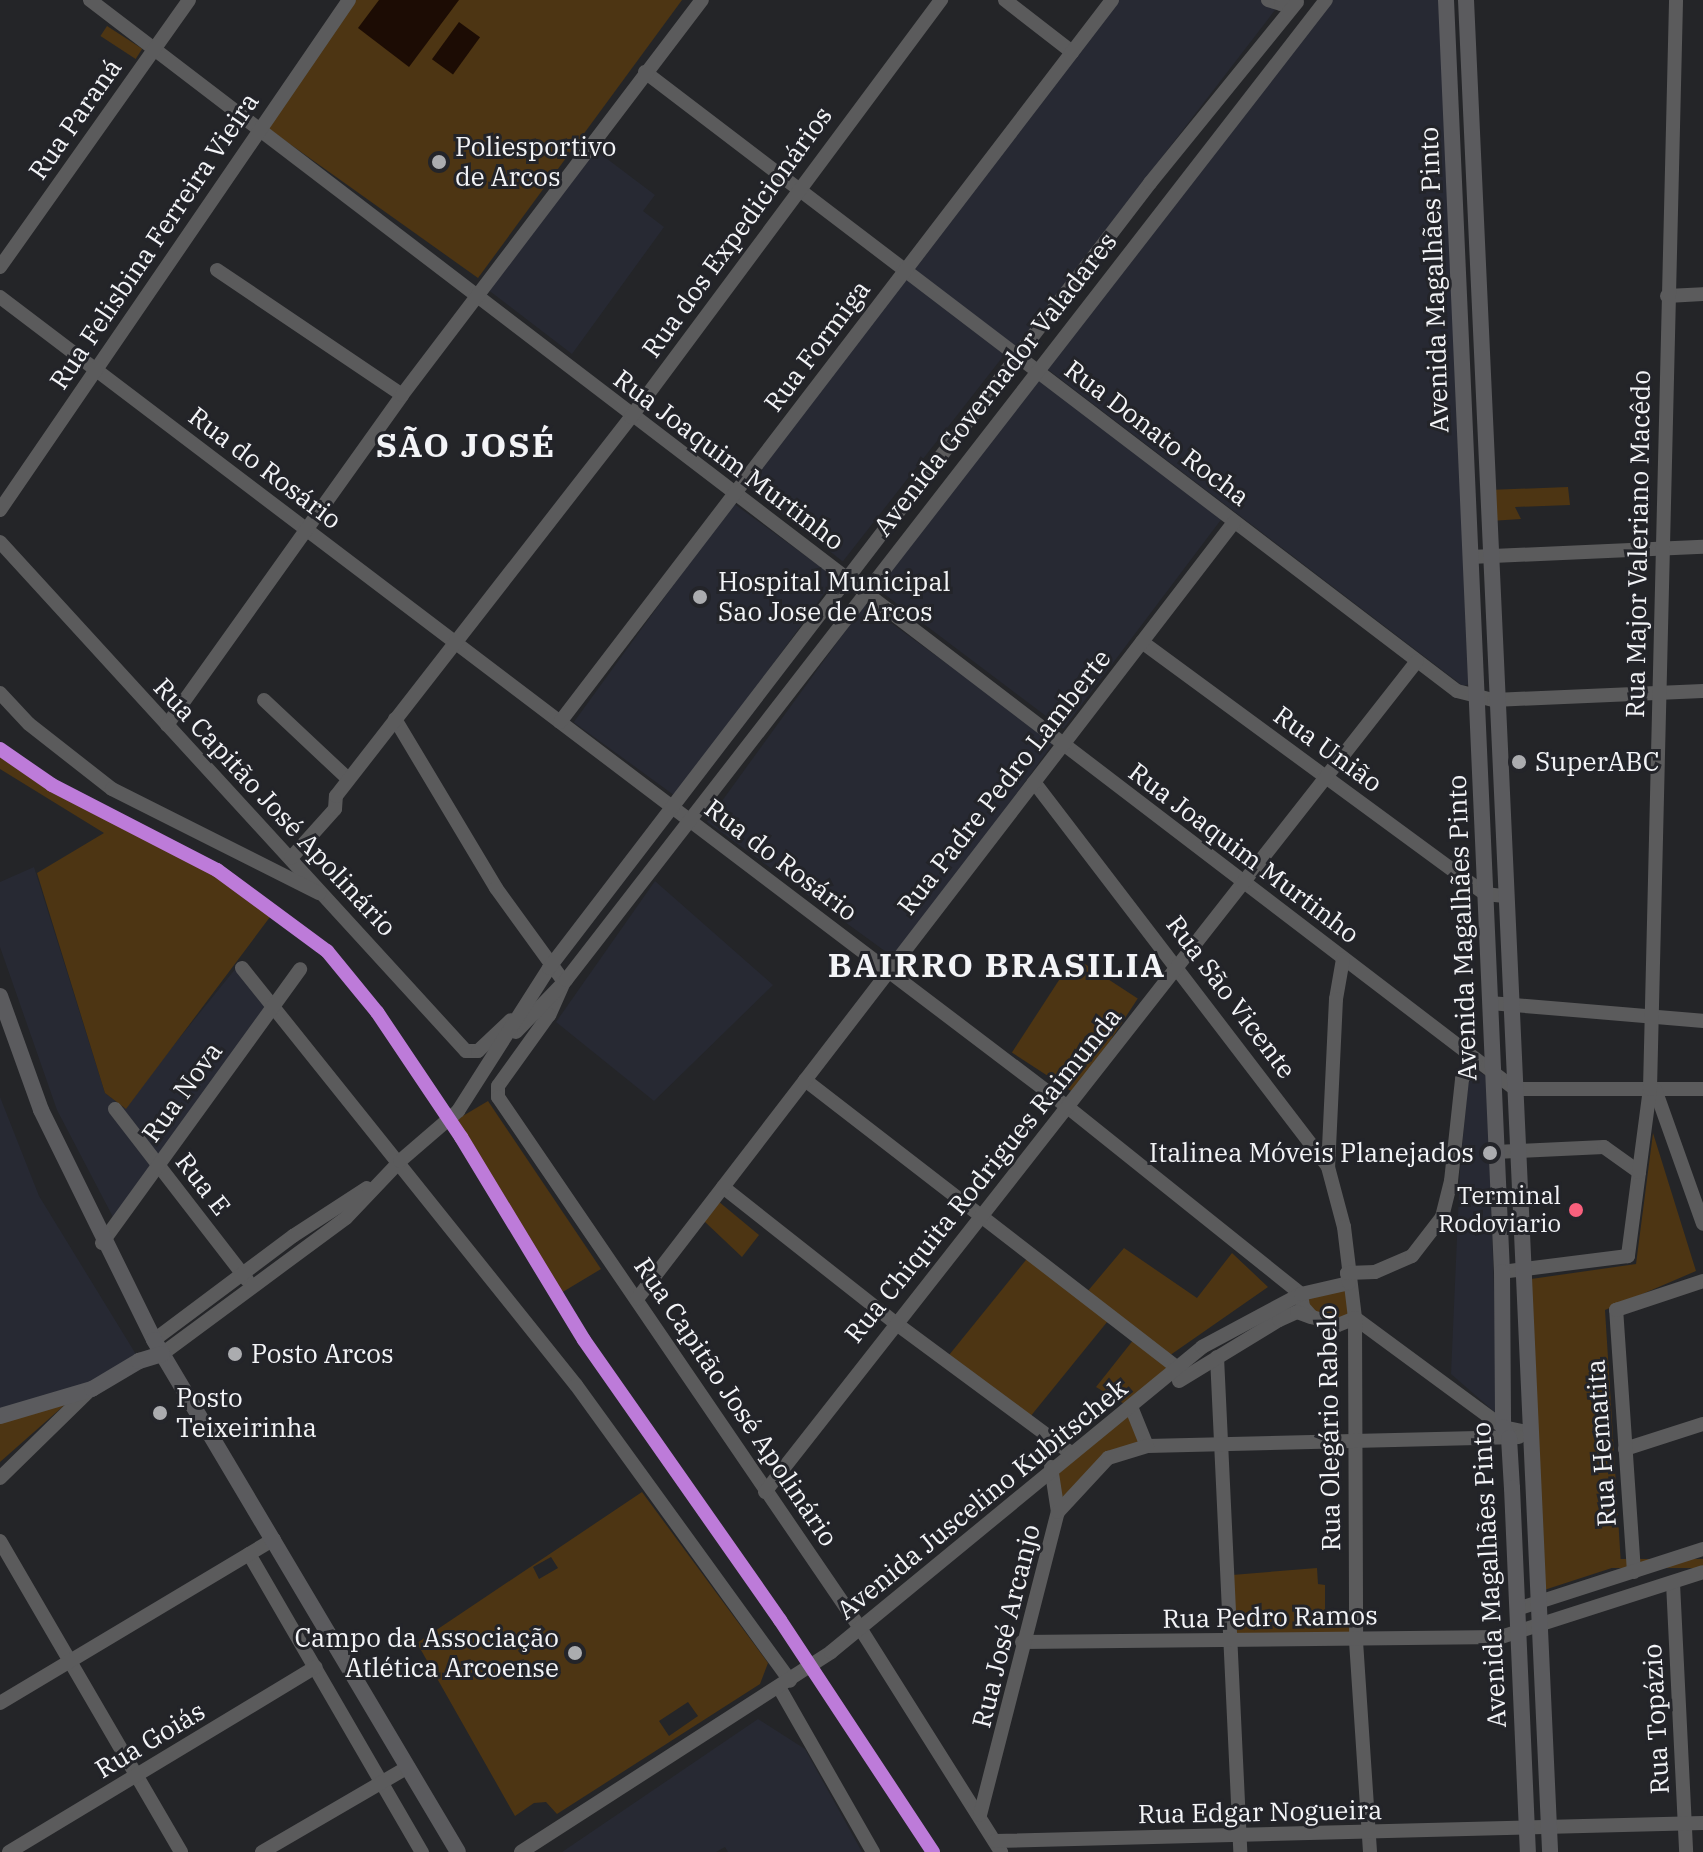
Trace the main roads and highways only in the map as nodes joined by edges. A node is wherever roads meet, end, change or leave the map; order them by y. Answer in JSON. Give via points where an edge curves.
{"nodes":[{"id":1,"x":1446,"y":0,"type":"edge"},
{"id":2,"x":1466,"y":0,"type":"edge"},
{"id":3,"x":1475,"y":229,"type":"junction"},
{"id":4,"x":1456,"y":230,"type":"junction"},
{"id":5,"x":0,"y":996,"type":"edge"},
{"id":6,"x":1492,"y":1053,"type":"junction"},
{"id":7,"x":1513,"y":1053,"type":"junction"},
{"id":8,"x":158,"y":1347,"type":"junction"},
{"id":9,"x":0,"y":1416,"type":"edge"},
{"id":10,"x":1523,"y":1750,"type":"junction"},
{"id":11,"x":1545,"y":1750,"type":"junction"},
{"id":12,"x":458,"y":1852,"type":"edge"},
{"id":13,"x":1528,"y":1852,"type":"edge"},
{"id":14,"x":1550,"y":1852,"type":"edge"}],
"edges":[{"from":1,"to":4,"type":"main road","name":"Avenida Magalhães Pinto"},
{"from":2,"to":3,"type":"main road","name":"Avenida Magalhães Pinto"},
{"from":3,"to":4,"type":"main road"},
{"from":3,"to":7,"type":"main road","name":"Avenida Magalhães Pinto"},
{"from":4,"to":6,"type":"main road","name":"Avenida Magalhães Pinto"},
{"from":5,"to":8,"type":"main road","via":[[41,1110],[102,1243]]},
{"from":6,"to":7,"type":"main road"},
{"from":6,"to":10,"type":"main road","name":"Avenida Magalhães Pinto"},
{"from":7,"to":11,"type":"main road","name":"Avenida Magalhães Pinto"},
{"from":8,"to":9,"type":"main road","via":[[92,1389]]},
{"from":8,"to":12,"type":"main road"},
{"from":10,"to":11,"type":"main road"},
{"from":10,"to":13,"type":"main road","name":"Avenida Magalhães Pinto"},
{"from":11,"to":14,"type":"main road","name":"Avenida Magalhães Pinto"}]}
